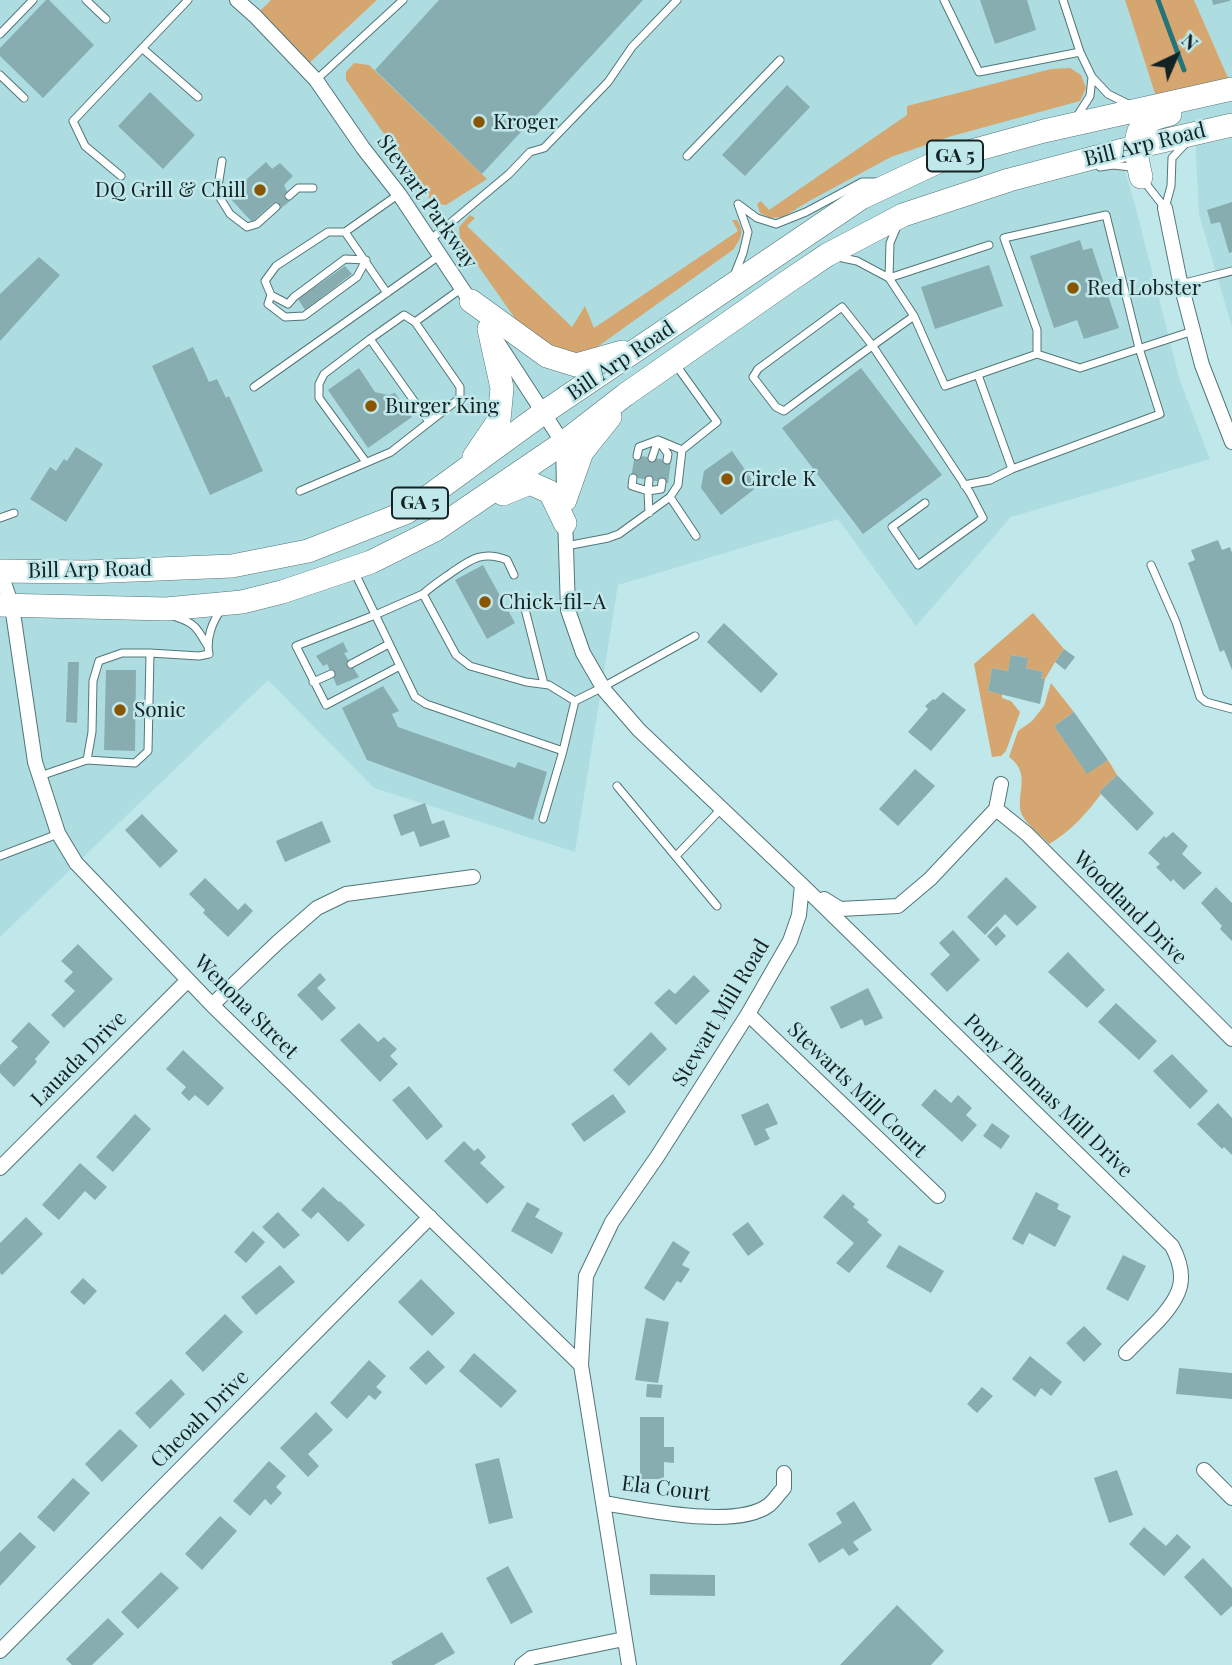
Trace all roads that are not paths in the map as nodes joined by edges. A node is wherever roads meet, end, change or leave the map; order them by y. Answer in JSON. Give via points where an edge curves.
{"nodes":[{"id":1,"x":33,"y":0,"type":"edge"},
{"id":2,"x":86,"y":0,"type":"edge"},
{"id":3,"x":188,"y":0,"type":"edge"},
{"id":4,"x":237,"y":0,"type":"edge"},
{"id":5,"x":402,"y":0,"type":"edge"},
{"id":6,"x":677,"y":0,"type":"edge"},
{"id":7,"x":944,"y":0,"type":"edge"},
{"id":8,"x":1063,"y":0,"type":"edge"},
{"id":9,"x":106,"y":19,"type":"dead end"},
{"id":10,"x":0,"y":34,"type":"edge"},
{"id":11,"x":142,"y":48,"type":"junction"},
{"id":12,"x":1080,"y":52,"type":"junction"},
{"id":13,"x":780,"y":60,"type":"dead end"},
{"id":14,"x":0,"y":75,"type":"edge"},
{"id":15,"x":1092,"y":77,"type":"junction"},
{"id":16,"x":316,"y":80,"type":"junction"},
{"id":17,"x":1221,"y":92,"type":"edge"},
{"id":18,"x":198,"y":97,"type":"dead end"},
{"id":19,"x":24,"y":98,"type":"dead end"},
{"id":20,"x":1140,"y":110,"type":"junction"},
{"id":21,"x":1071,"y":125,"type":"junction"},
{"id":22,"x":1232,"y":125,"type":"edge"},
{"id":23,"x":1195,"y":132,"type":"junction"},
{"id":24,"x":1137,"y":146,"type":"junction"},
{"id":25,"x":687,"y":156,"type":"dead end"},
{"id":26,"x":222,"y":161,"type":"dead end"},
{"id":27,"x":1092,"y":169,"type":"dead end"},
{"id":28,"x":121,"y":176,"type":"dead end"},
{"id":29,"x":1140,"y":177,"type":"junction"},
{"id":30,"x":894,"y":183,"type":"junction"},
{"id":31,"x":313,"y":188,"type":"dead end"},
{"id":32,"x":399,"y":194,"type":"junction"},
{"id":33,"x":289,"y":196,"type":"dead end"},
{"id":34,"x":276,"y":207,"type":"dead end"},
{"id":35,"x":1165,"y":208,"type":"junction"},
{"id":36,"x":903,"y":215,"type":"junction"},
{"id":37,"x":345,"y":232,"type":"junction"},
{"id":38,"x":430,"y":240,"type":"junction"},
{"id":39,"x":989,"y":245,"type":"dead end"},
{"id":40,"x":441,"y":255,"type":"junction"},
{"id":41,"x":827,"y":255,"type":"junction"},
{"id":42,"x":366,"y":260,"type":"junction"},
{"id":43,"x":1232,"y":271,"type":"edge"},
{"id":44,"x":889,"y":278,"type":"junction"},
{"id":45,"x":1181,"y":284,"type":"junction"},
{"id":46,"x":730,"y":286,"type":"junction"},
{"id":47,"x":387,"y":293,"type":"junction"},
{"id":48,"x":271,"y":295,"type":"junction"},
{"id":49,"x":466,"y":295,"type":"junction"},
{"id":50,"x":914,"y":316,"type":"junction"},
{"id":51,"x":415,"y":322,"type":"junction"},
{"id":52,"x":489,"y":330,"type":"junction"},
{"id":53,"x":1193,"y":331,"type":"junction"},
{"id":54,"x":370,"y":340,"type":"junction"},
{"id":55,"x":872,"y":345,"type":"junction"},
{"id":56,"x":642,"y":346,"type":"junction"},
{"id":57,"x":1139,"y":348,"type":"junction"},
{"id":58,"x":1037,"y":354,"type":"junction"},
{"id":59,"x":673,"y":362,"type":"junction"},
{"id":60,"x":978,"y":375,"type":"junction"},
{"id":61,"x":254,"y":387,"type":"dead end"},
{"id":62,"x":625,"y":395,"type":"junction"},
{"id":63,"x":544,"y":413,"type":"junction"},
{"id":64,"x":429,"y":422,"type":"junction"},
{"id":65,"x":658,"y":440,"type":"junction"},
{"id":66,"x":1232,"y":442,"type":"edge"},
{"id":67,"x":563,"y":443,"type":"junction"},
{"id":68,"x":682,"y":450,"type":"junction"},
{"id":69,"x":637,"y":456,"type":"dead end"},
{"id":70,"x":652,"y":458,"type":"dead end"},
{"id":71,"x":667,"y":460,"type":"dead end"},
{"id":72,"x":366,"y":462,"type":"junction"},
{"id":73,"x":1012,"y":469,"type":"junction"},
{"id":74,"x":464,"y":471,"type":"junction"},
{"id":75,"x":633,"y":478,"type":"dead end"},
{"id":76,"x":649,"y":480,"type":"dead end"},
{"id":77,"x":662,"y":482,"type":"dead end"},
{"id":78,"x":964,"y":485,"type":"junction"},
{"id":79,"x":300,"y":491,"type":"dead end"},
{"id":80,"x":648,"y":491,"type":"junction"},
{"id":81,"x":670,"y":497,"type":"junction"},
{"id":82,"x":565,"y":499,"type":"junction"},
{"id":83,"x":925,"y":503,"type":"dead end"},
{"id":84,"x":14,"y":513,"type":"dead end"},
{"id":85,"x":649,"y":513,"type":"junction"},
{"id":86,"x":0,"y":518,"type":"edge"},
{"id":87,"x":565,"y":523,"type":"junction"},
{"id":88,"x":435,"y":530,"type":"junction"},
{"id":89,"x":696,"y":536,"type":"dead end"},
{"id":90,"x":566,"y":547,"type":"junction"},
{"id":91,"x":1152,"y":565,"type":"dead end"},
{"id":92,"x":353,"y":569,"type":"junction"},
{"id":93,"x":0,"y":571,"type":"edge"},
{"id":94,"x":514,"y":575,"type":"dead end"},
{"id":95,"x":423,"y":594,"type":"junction"},
{"id":96,"x":227,"y":603,"type":"junction"},
{"id":97,"x":6,"y":605,"type":"edge"},
{"id":98,"x":99,"y":607,"type":"junction"},
{"id":99,"x":522,"y":607,"type":"dead end"},
{"id":100,"x":375,"y":615,"type":"junction"},
{"id":101,"x":695,"y":636,"type":"dead end"},
{"id":102,"x":389,"y":644,"type":"junction"},
{"id":103,"x":207,"y":645,"type":"junction"},
{"id":104,"x":150,"y":653,"type":"junction"},
{"id":105,"x":351,"y":664,"type":"dead end"},
{"id":106,"x":400,"y":666,"type":"junction"},
{"id":107,"x":331,"y":674,"type":"dead end"},
{"id":108,"x":313,"y":681,"type":"junction"},
{"id":109,"x":544,"y":684,"type":"junction"},
{"id":110,"x":603,"y":687,"type":"junction"},
{"id":111,"x":575,"y":701,"type":"junction"},
{"id":112,"x":1232,"y":709,"type":"edge"},
{"id":113,"x":563,"y":751,"type":"junction"},
{"id":114,"x":87,"y":760,"type":"junction"},
{"id":115,"x":39,"y":776,"type":"junction"},
{"id":116,"x":1000,"y":784,"type":"dead end"},
{"id":117,"x":617,"y":786,"type":"dead end"},
{"id":118,"x":721,"y":809,"type":"junction"},
{"id":119,"x":996,"y":809,"type":"junction"},
{"id":120,"x":543,"y":820,"type":"dead end"},
{"id":121,"x":58,"y":833,"type":"junction"},
{"id":122,"x":0,"y":856,"type":"edge"},
{"id":123,"x":676,"y":856,"type":"junction"},
{"id":124,"x":473,"y":877,"type":"dead end"},
{"id":125,"x":802,"y":886,"type":"junction"},
{"id":126,"x":718,"y":906,"type":"dead end"},
{"id":127,"x":188,"y":980,"type":"junction"},
{"id":128,"x":212,"y":1005,"type":"junction"},
{"id":129,"x":748,"y":1014,"type":"junction"},
{"id":130,"x":1232,"y":1039,"type":"edge"},
{"id":131,"x":0,"y":1168,"type":"edge"},
{"id":132,"x":938,"y":1196,"type":"dead end"},
{"id":133,"x":430,"y":1217,"type":"junction"},
{"id":134,"x":1126,"y":1353,"type":"dead end"},
{"id":135,"x":581,"y":1365,"type":"junction"},
{"id":136,"x":1204,"y":1470,"type":"dead end"},
{"id":137,"x":784,"y":1473,"type":"dead end"},
{"id":138,"x":1232,"y":1498,"type":"edge"},
{"id":139,"x":603,"y":1503,"type":"junction"},
{"id":140,"x":624,"y":1639,"type":"junction"},
{"id":141,"x":0,"y":1651,"type":"edge"},
{"id":142,"x":522,"y":1665,"type":"edge"},
{"id":143,"x":629,"y":1665,"type":"edge"}],
"edges":[{"from":1,"to":10,"type":"lane"},
{"from":2,"to":9,"type":"lane"},
{"from":3,"to":11,"type":"lane"},
{"from":4,"to":16,"type":"street","name":"Stewart Parkway"},
{"from":5,"to":16,"type":"lane"},
{"from":6,"to":38,"type":"lane","via":[[544,148],[530,152]]},
{"from":7,"to":12,"type":"lane","via":[[979,72]]},
{"from":8,"to":12,"type":"lane"},
{"from":11,"to":18,"type":"lane"},
{"from":11,"to":28,"type":"lane","via":[[74,121],[85,146]]},
{"from":12,"to":15,"type":"lane"},
{"from":13,"to":25,"type":"lane"},
{"from":14,"to":19,"type":"lane"},
{"from":15,"to":20,"type":"lane","via":[[1108,94]]},
{"from":15,"to":21,"type":"lane","via":[[1090,96]]},
{"from":16,"to":32,"type":"street","name":"Stewart Parkway"},
{"from":17,"to":20,"type":"main road","name":"Bill Arp Road","number":"GA 5"},
{"from":17,"to":24,"type":"main road","via":[[1149,120],[1139,128]]},
{"from":20,"to":21,"type":"main road","name":"Bill Arp Road","number":"GA 5"},
{"from":21,"to":30,"type":"main road","name":"Bill Arp Road","number":"GA 5","via":[[946,158]]},
{"from":22,"to":23,"type":"main road","name":"Bill Arp Road","number":"GA 5"},
{"from":23,"to":24,"type":"main road","name":"Bill Arp Road","number":"GA 5"},
{"from":23,"to":35,"type":"lane","via":[[1172,158]]},
{"from":24,"to":29,"type":"main road"},
{"from":24,"to":36,"type":"main road","name":"Bill Arp Road","number":"GA 5"},
{"from":26,"to":34,"type":"lane","via":[[217,193],[230,214],[247,227]]},
{"from":27,"to":29,"type":"lane","via":[[1131,167]]},
{"from":29,"to":35,"type":"lane"},
{"from":30,"to":46,"type":"main road","name":"Bill Arp Road","number":"GA 5","via":[[861,198]]},
{"from":30,"to":46,"type":"lane","via":[[862,182],[776,225],[738,204],[748,232]]},
{"from":31,"to":33,"type":"lane","via":[[298,188]]},
{"from":32,"to":37,"type":"lane"},
{"from":32,"to":38,"type":"street","name":"Stewart Parkway"},
{"from":35,"to":45,"type":"street"},
{"from":36,"to":41,"type":"main road","name":"Bill Arp Road","number":"GA 5"},
{"from":36,"to":44,"type":"lane","via":[[890,243]]},
{"from":37,"to":42,"type":"lane"},
{"from":37,"to":48,"type":"lane","via":[[328,232],[276,266],[265,281]]},
{"from":38,"to":40,"type":"street","name":"Stewart Parkway"},
{"from":39,"to":44,"type":"lane"},
{"from":40,"to":47,"type":"lane"},
{"from":40,"to":49,"type":"street","name":"Stewart Parkway"},
{"from":41,"to":44,"type":"lane","via":[[857,261]]},
{"from":41,"to":59,"type":"main road","name":"Bill Arp Road","number":"GA 5"},
{"from":42,"to":47,"type":"lane"},
{"from":42,"to":48,"type":"lane","via":[[345,259],[288,304]]},
{"from":42,"to":48,"type":"lane","via":[[357,277],[304,316],[285,317],[268,304]]},
{"from":43,"to":45,"type":"lane"},
{"from":44,"to":50,"type":"lane"},
{"from":45,"to":53,"type":"street"},
{"from":46,"to":56,"type":"main road","name":"Bill Arp Road","number":"GA 5"},
{"from":47,"to":61,"type":"lane"},
{"from":49,"to":51,"type":"lane"},
{"from":49,"to":52,"type":"street","name":"Stewart Parkway"},
{"from":49,"to":56,"type":"main road","via":[[547,356],[576,365]]},
{"from":50,"to":55,"type":"lane"},
{"from":50,"to":60,"type":"lane","via":[[946,386]]},
{"from":51,"to":54,"type":"lane","via":[[404,315]]},
{"from":51,"to":64,"type":"lane","via":[[460,387],[460,398]]},
{"from":52,"to":63,"type":"street","name":"Stewart Parkway"},
{"from":52,"to":74,"type":"main road","via":[[502,388],[499,420]]},
{"from":53,"to":57,"type":"lane"},
{"from":53,"to":66,"type":"street"},
{"from":54,"to":64,"type":"lane"},
{"from":54,"to":72,"type":"lane","via":[[324,374],[319,384],[319,398]]},
{"from":55,"to":55,"type":"lane","via":[[842,307],[753,377],[784,411]]},
{"from":55,"to":78,"type":"lane"},
{"from":56,"to":63,"type":"main road","name":"Bill Arp Road","number":"GA 5"},
{"from":57,"to":58,"type":"lane","via":[[1080,368]]},
{"from":57,"to":58,"type":"lane","via":[[1106,215],[1004,238],[1037,330]]},
{"from":57,"to":73,"type":"lane","via":[[1160,414]]},
{"from":58,"to":60,"type":"lane"},
{"from":59,"to":62,"type":"main road","name":"Bill Arp Road","number":"GA 5"},
{"from":59,"to":68,"type":"lane","via":[[718,422]]},
{"from":60,"to":73,"type":"lane"},
{"from":62,"to":67,"type":"main road","name":"Bill Arp Road","number":"GA 5"},
{"from":62,"to":82,"type":"main road","via":[[582,452]]},
{"from":63,"to":67,"type":"street","name":"Stewart Parkway"},
{"from":63,"to":74,"type":"main road","name":"Bill Arp Road","number":"GA 5"},
{"from":64,"to":72,"type":"lane","via":[[391,452]]},
{"from":65,"to":68,"type":"lane"},
{"from":65,"to":69,"type":"lane","via":[[639,447]]},
{"from":65,"to":70,"type":"lane"},
{"from":65,"to":71,"type":"lane"},
{"from":67,"to":82,"type":"street"},
{"from":67,"to":88,"type":"main road","name":"Bill Arp Road","number":"GA 5"},
{"from":68,"to":81,"type":"lane","via":[[678,485]]},
{"from":72,"to":79,"type":"lane"},
{"from":73,"to":78,"type":"lane"},
{"from":74,"to":93,"type":"main road","name":"Bill Arp Road","number":"GA 5","via":[[407,512],[308,551],[232,566]]},
{"from":75,"to":80,"type":"lane","via":[[632,486]]},
{"from":76,"to":80,"type":"lane"},
{"from":77,"to":80,"type":"lane","via":[[661,489]]},
{"from":78,"to":83,"type":"lane","via":[[983,517],[918,565],[892,527]]},
{"from":80,"to":85,"type":"lane"},
{"from":81,"to":85,"type":"lane"},
{"from":81,"to":89,"type":"lane"},
{"from":82,"to":87,"type":"street"},
{"from":84,"to":86,"type":"lane"},
{"from":85,"to":90,"type":"lane","via":[[619,534]]},
{"from":87,"to":88,"type":"main road","via":[[550,492],[530,483]]},
{"from":87,"to":90,"type":"street"},
{"from":88,"to":92,"type":"main road","name":"Bill Arp Road","number":"GA 5"},
{"from":90,"to":110,"type":"street","via":[[568,610],[583,653]]},
{"from":91,"to":112,"type":"lane","via":[[1200,697]]},
{"from":92,"to":96,"type":"main road","name":"Bill Arp Road","number":"GA 5","via":[[282,592]]},
{"from":92,"to":100,"type":"lane"},
{"from":93,"to":97,"type":"street","name":"Wenona Street"},
{"from":94,"to":95,"type":"lane","via":[[507,560],[495,555],[482,557],[469,560]]},
{"from":95,"to":100,"type":"lane"},
{"from":95,"to":109,"type":"lane","via":[[456,655],[470,666]]},
{"from":96,"to":98,"type":"main road","name":"Bill Arp Road","number":"GA 5"},
{"from":96,"to":103,"type":"lane","via":[[213,623]]},
{"from":97,"to":98,"type":"main road","name":"Bill Arp Road","number":"GA 5"},
{"from":97,"to":115,"type":"street","name":"Wenona Street"},
{"from":98,"to":103,"type":"lane","via":[[191,622]]},
{"from":99,"to":109,"type":"lane"},
{"from":100,"to":102,"type":"lane"},
{"from":100,"to":108,"type":"lane","via":[[296,646]]},
{"from":101,"to":110,"type":"lane"},
{"from":102,"to":105,"type":"lane"},
{"from":102,"to":106,"type":"lane"},
{"from":103,"to":104,"type":"lane","via":[[209,654],[200,656]]},
{"from":104,"to":114,"type":"lane","via":[[122,653],[99,661],[93,681]]},
{"from":104,"to":114,"type":"lane","via":[[148,751],[135,763]]},
{"from":106,"to":108,"type":"lane","via":[[326,705]]},
{"from":106,"to":113,"type":"lane","via":[[415,697],[426,704]]},
{"from":107,"to":108,"type":"lane"},
{"from":109,"to":111,"type":"lane"},
{"from":110,"to":111,"type":"lane"},
{"from":110,"to":118,"type":"street","via":[[639,730]]},
{"from":111,"to":113,"type":"lane"},
{"from":113,"to":120,"type":"lane"},
{"from":114,"to":115,"type":"lane"},
{"from":115,"to":121,"type":"street","name":"Wenona Street"},
{"from":116,"to":119,"type":"street"},
{"from":117,"to":123,"type":"lane"},
{"from":118,"to":123,"type":"lane"},
{"from":118,"to":125,"type":"street"},
{"from":119,"to":125,"type":"street","via":[[898,906],[840,909]]},
{"from":119,"to":130,"type":"street","name":"Woodland Drive","via":[[1027,834]]},
{"from":121,"to":122,"type":"lane"},
{"from":121,"to":127,"type":"street","name":"Wenona Street","via":[[76,863]]},
{"from":123,"to":126,"type":"lane"},
{"from":124,"to":128,"type":"street","via":[[346,894],[317,908]]},
{"from":125,"to":129,"type":"street","name":"Stewart Mill Road","via":[[790,941]]},
{"from":125,"to":134,"type":"street","name":"Pony Thomas Mill Drive","via":[[1172,1247],[1182,1274],[1178,1295]]},
{"from":127,"to":128,"type":"street","name":"Wenona Street"},
{"from":127,"to":131,"type":"street","name":"Lauada Drive"},
{"from":128,"to":133,"type":"street","name":"Wenona Street"},
{"from":129,"to":132,"type":"street","name":"Stewarts Mill Court"},
{"from":129,"to":135,"type":"street","name":"Stewart Mill Road","via":[[612,1222],[586,1276]]},
{"from":133,"to":135,"type":"street","name":"Wenona Street"},
{"from":133,"to":141,"type":"street","name":"Cheoah Drive"},
{"from":135,"to":139,"type":"street","name":"Stewart Mill Road"},
{"from":136,"to":138,"type":"street"},
{"from":137,"to":139,"type":"street","name":"Ela Court","via":[[784,1488],[769,1506],[742,1516],[690,1517]]},
{"from":139,"to":140,"type":"street","name":"Stewart Mill Road"},
{"from":140,"to":142,"type":"street","via":[[531,1658]]},
{"from":140,"to":143,"type":"street","name":"Stewart Mill Road"}]}
